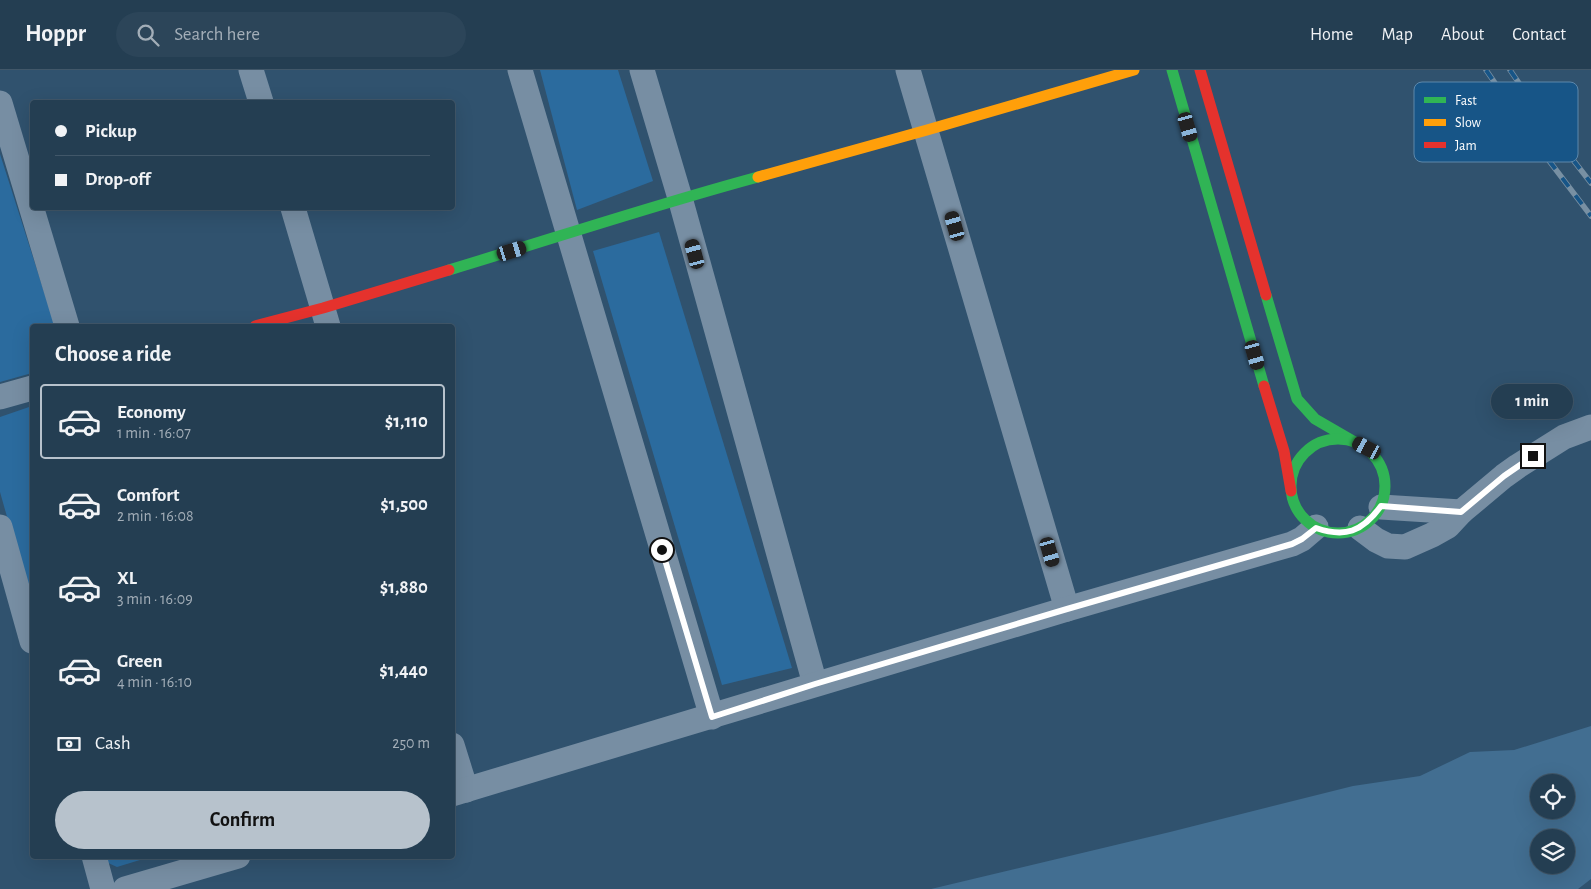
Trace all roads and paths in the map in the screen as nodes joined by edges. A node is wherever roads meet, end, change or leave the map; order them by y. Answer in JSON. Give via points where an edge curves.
{"nodes":[{"id":1,"x":251,"y":70,"type":"edge"},
{"id":2,"x":520,"y":70,"type":"edge"},
{"id":3,"x":642,"y":70,"type":"edge"},
{"id":4,"x":908,"y":70,"type":"edge"},
{"id":5,"x":1134,"y":70,"type":"edge"},
{"id":6,"x":1172,"y":70,"type":"edge"},
{"id":7,"x":1200,"y":70,"type":"edge"},
{"id":8,"x":260,"y":100,"type":"edge"},
{"id":9,"x":0,"y":103,"type":"edge"},
{"id":10,"x":927,"y":130,"type":"junction"},
{"id":11,"x":680,"y":198,"type":"junction"},
{"id":12,"x":30,"y":203,"type":"edge"},
{"id":13,"x":32,"y":210,"type":"edge"},
{"id":14,"x":294,"y":210,"type":"edge"},
{"id":15,"x":569,"y":234,"type":"junction"},
{"id":16,"x":326,"y":317,"type":"edge"},
{"id":17,"x":66,"y":324,"type":"edge"},
{"id":18,"x":271,"y":324,"type":"edge"},
{"id":19,"x":30,"y":389,"type":"edge"},
{"id":20,"x":0,"y":397,"type":"edge"},
{"id":21,"x":1591,"y":427,"type":"edge"},
{"id":22,"x":1353,"y":441,"type":"junction"},
{"id":23,"x":1290,"y":491,"type":"junction"},
{"id":24,"x":1381,"y":506,"type":"junction"},
{"id":25,"x":1461,"y":512,"type":"junction"},
{"id":26,"x":0,"y":526,"type":"edge"},
{"id":27,"x":1316,"y":528,"type":"junction"},
{"id":28,"x":1360,"y":528,"type":"junction"},
{"id":29,"x":1067,"y":609,"type":"junction"},
{"id":30,"x":30,"y":634,"type":"edge"},
{"id":31,"x":815,"y":684,"type":"junction"},
{"id":32,"x":712,"y":717,"type":"junction"},
{"id":33,"x":455,"y":765,"type":"edge"},
{"id":34,"x":459,"y":792,"type":"edge"},
{"id":35,"x":95,"y":859,"type":"edge"},
{"id":36,"x":222,"y":859,"type":"edge"},
{"id":37,"x":103,"y":889,"type":"edge"},
{"id":38,"x":125,"y":889,"type":"edge"}],
"edges":[{"from":1,"to":8,"type":"street"},
{"from":2,"to":15,"type":"street"},
{"from":3,"to":11,"type":"street"},
{"from":4,"to":10,"type":"street"},
{"from":5,"to":10,"type":"street"},
{"from":6,"to":23,"type":"street","via":[[1284,451]]},
{"from":7,"to":22,"type":"street","via":[[1297,399],[1317,422]]},
{"from":9,"to":12,"type":"street"},
{"from":10,"to":11,"type":"street"},
{"from":10,"to":29,"type":"street"},
{"from":11,"to":15,"type":"street"},
{"from":11,"to":31,"type":"street"},
{"from":13,"to":17,"type":"street"},
{"from":14,"to":16,"type":"street"},
{"from":15,"to":16,"type":"street"},
{"from":15,"to":32,"type":"street"},
{"from":16,"to":18,"type":"street"},
{"from":19,"to":20,"type":"street"},
{"from":21,"to":25,"type":"street","via":[[1564,437],[1518,466]]},
{"from":22,"to":23,"type":"street","via":[[1337,438],[1321,441],[1307,449],[1294,469]]},
{"from":22,"to":24,"type":"street","via":[[1367,448],[1378,460],[1384,475],[1385,491]]},
{"from":23,"to":27,"type":"street","via":[[1295,506]]},
{"from":24,"to":25,"type":"street"},
{"from":24,"to":28,"type":"street"},
{"from":25,"to":28,"type":"street","via":[[1448,526],[1405,547],[1388,546]]},
{"from":26,"to":30,"type":"street"},
{"from":27,"to":28,"type":"street","via":[[1338,533]]},
{"from":27,"to":29,"type":"street","via":[[1292,544]]},
{"from":29,"to":31,"type":"street"},
{"from":31,"to":32,"type":"street"},
{"from":32,"to":34,"type":"street"},
{"from":33,"to":34,"type":"street"},
{"from":35,"to":37,"type":"street"},
{"from":36,"to":38,"type":"street"}]}
